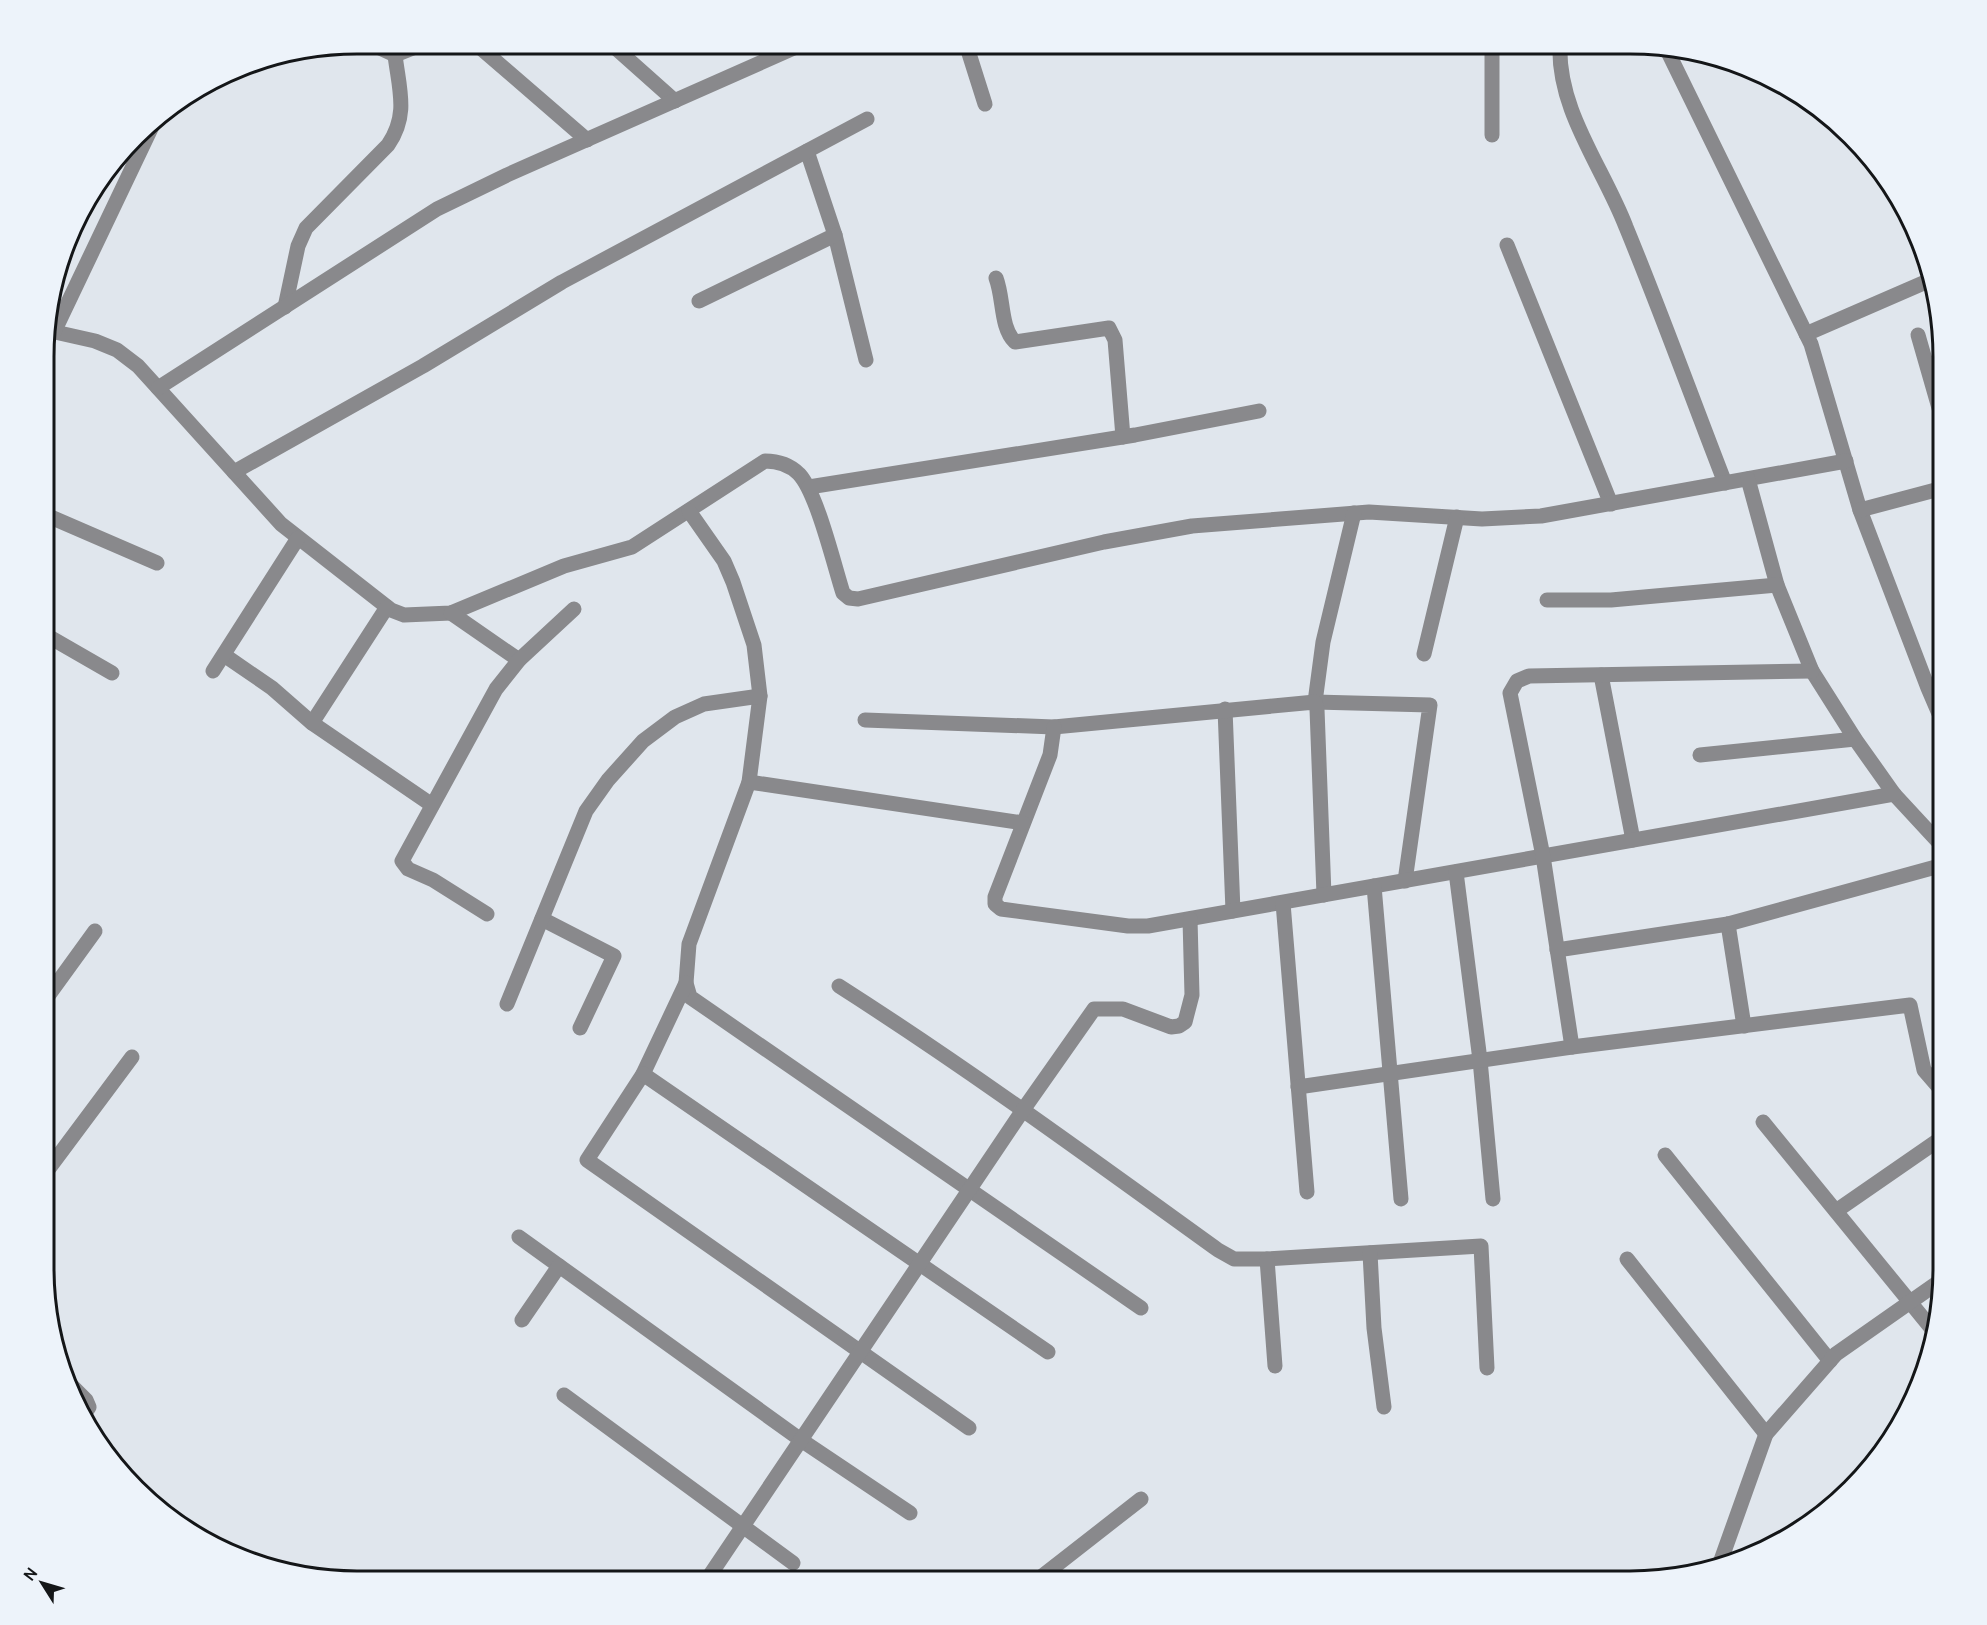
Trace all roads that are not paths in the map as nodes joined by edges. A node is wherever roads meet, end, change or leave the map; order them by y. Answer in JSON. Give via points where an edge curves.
{"nodes":[{"id":1,"x":494,"y":54,"type":"edge"},
{"id":2,"x":622,"y":54,"type":"edge"},
{"id":3,"x":781,"y":54,"type":"edge"},
{"id":4,"x":969,"y":54,"type":"edge"},
{"id":5,"x":1492,"y":54,"type":"edge"},
{"id":6,"x":1559,"y":54,"type":"edge"},
{"id":7,"x":395,"y":55,"type":"edge"},
{"id":8,"x":1671,"y":57,"type":"edge"},
{"id":9,"x":675,"y":101,"type":"junction"},
{"id":10,"x":985,"y":104,"type":"dead end"},
{"id":11,"x":867,"y":119,"type":"dead end"},
{"id":12,"x":1492,"y":135,"type":"dead end"},
{"id":13,"x":587,"y":140,"type":"junction"},
{"id":14,"x":144,"y":142,"type":"edge"},
{"id":15,"x":807,"y":151,"type":"junction"},
{"id":16,"x":835,"y":235,"type":"junction"},
{"id":17,"x":1507,"y":245,"type":"dead end"},
{"id":18,"x":996,"y":278,"type":"dead end"},
{"id":19,"x":1924,"y":282,"type":"edge"},
{"id":20,"x":699,"y":301,"type":"dead end"},
{"id":21,"x":285,"y":307,"type":"junction"},
{"id":22,"x":57,"y":316,"type":"edge"},
{"id":23,"x":56,"y":332,"type":"edge"},
{"id":24,"x":1806,"y":334,"type":"junction"},
{"id":25,"x":1918,"y":335,"type":"dead end"},
{"id":26,"x":866,"y":360,"type":"dead end"},
{"id":27,"x":1933,"y":379,"type":"edge"},
{"id":28,"x":158,"y":388,"type":"junction"},
{"id":29,"x":1259,"y":411,"type":"dead end"},
{"id":30,"x":1123,"y":437,"type":"junction"},
{"id":31,"x":1846,"y":461,"type":"junction"},
{"id":32,"x":234,"y":472,"type":"junction"},
{"id":33,"x":1748,"y":479,"type":"junction"},
{"id":34,"x":1725,"y":483,"type":"junction"},
{"id":35,"x":809,"y":487,"type":"junction"},
{"id":36,"x":1933,"y":491,"type":"edge"},
{"id":37,"x":1611,"y":504,"type":"junction"},
{"id":38,"x":1860,"y":510,"type":"junction"},
{"id":39,"x":689,"y":511,"type":"junction"},
{"id":40,"x":1354,"y":513,"type":"junction"},
{"id":41,"x":1457,"y":517,"type":"junction"},
{"id":42,"x":54,"y":518,"type":"edge"},
{"id":43,"x":298,"y":538,"type":"junction"},
{"id":44,"x":157,"y":564,"type":"dead end"},
{"id":45,"x":1777,"y":585,"type":"junction"},
{"id":46,"x":1547,"y":600,"type":"dead end"},
{"id":47,"x":387,"y":607,"type":"junction"},
{"id":48,"x":574,"y":609,"type":"dead end"},
{"id":49,"x":451,"y":613,"type":"junction"},
{"id":50,"x":54,"y":640,"type":"edge"},
{"id":51,"x":1424,"y":654,"type":"dead end"},
{"id":52,"x":224,"y":655,"type":"junction"},
{"id":53,"x":519,"y":660,"type":"junction"},
{"id":54,"x":213,"y":671,"type":"dead end"},
{"id":55,"x":1812,"y":671,"type":"junction"},
{"id":56,"x":112,"y":673,"type":"dead end"},
{"id":57,"x":1601,"y":675,"type":"junction"},
{"id":58,"x":1933,"y":684,"type":"edge"},
{"id":59,"x":760,"y":696,"type":"junction"},
{"id":60,"x":1315,"y":702,"type":"junction"},
{"id":61,"x":1225,"y":709,"type":"junction"},
{"id":62,"x":865,"y":720,"type":"dead end"},
{"id":63,"x":312,"y":723,"type":"junction"},
{"id":64,"x":1054,"y":727,"type":"junction"},
{"id":65,"x":1855,"y":739,"type":"junction"},
{"id":66,"x":1700,"y":755,"type":"dead end"},
{"id":67,"x":749,"y":782,"type":"junction"},
{"id":68,"x":1894,"y":794,"type":"junction"},
{"id":69,"x":432,"y":805,"type":"junction"},
{"id":70,"x":1023,"y":823,"type":"junction"},
{"id":71,"x":1933,"y":836,"type":"edge"},
{"id":72,"x":1633,"y":840,"type":"junction"},
{"id":73,"x":1543,"y":856,"type":"junction"},
{"id":74,"x":1933,"y":868,"type":"edge"},
{"id":75,"x":1456,"y":872,"type":"junction"},
{"id":76,"x":1405,"y":881,"type":"junction"},
{"id":77,"x":1374,"y":886,"type":"junction"},
{"id":78,"x":1324,"y":895,"type":"junction"},
{"id":79,"x":1283,"y":903,"type":"junction"},
{"id":80,"x":1233,"y":911,"type":"junction"},
{"id":81,"x":487,"y":914,"type":"dead end"},
{"id":82,"x":542,"y":919,"type":"junction"},
{"id":83,"x":1190,"y":919,"type":"junction"},
{"id":84,"x":1728,"y":924,"type":"junction"},
{"id":85,"x":94,"y":931,"type":"dead end"},
{"id":86,"x":1557,"y":950,"type":"junction"},
{"id":87,"x":686,"y":983,"type":"junction"},
{"id":88,"x":839,"y":986,"type":"dead end"},
{"id":89,"x":54,"y":987,"type":"edge"},
{"id":90,"x":507,"y":1004,"type":"dead end"},
{"id":91,"x":1744,"y":1026,"type":"junction"},
{"id":92,"x":580,"y":1028,"type":"dead end"},
{"id":93,"x":1572,"y":1047,"type":"junction"},
{"id":94,"x":132,"y":1057,"type":"dead end"},
{"id":95,"x":1480,"y":1060,"type":"junction"},
{"id":96,"x":643,"y":1074,"type":"junction"},
{"id":97,"x":1390,"y":1074,"type":"junction"},
{"id":98,"x":1933,"y":1080,"type":"edge"},
{"id":99,"x":1298,"y":1087,"type":"junction"},
{"id":100,"x":1023,"y":1110,"type":"junction"},
{"id":101,"x":1763,"y":1122,"type":"dead end"},
{"id":102,"x":1933,"y":1144,"type":"edge"},
{"id":103,"x":1665,"y":1155,"type":"dead end"},
{"id":104,"x":54,"y":1162,"type":"edge"},
{"id":105,"x":969,"y":1190,"type":"junction"},
{"id":106,"x":1307,"y":1192,"type":"dead end"},
{"id":107,"x":1401,"y":1199,"type":"dead end"},
{"id":108,"x":1493,"y":1199,"type":"dead end"},
{"id":109,"x":1836,"y":1211,"type":"junction"},
{"id":110,"x":519,"y":1237,"type":"dead end"},
{"id":111,"x":1370,"y":1253,"type":"junction"},
{"id":112,"x":1267,"y":1259,"type":"junction"},
{"id":113,"x":1627,"y":1259,"type":"dead end"},
{"id":114,"x":919,"y":1264,"type":"junction"},
{"id":115,"x":559,"y":1266,"type":"junction"},
{"id":116,"x":1932,"y":1287,"type":"edge"},
{"id":117,"x":1909,"y":1303,"type":"junction"},
{"id":118,"x":1141,"y":1308,"type":"dead end"},
{"id":119,"x":522,"y":1320,"type":"dead end"},
{"id":120,"x":1927,"y":1324,"type":"edge"},
{"id":121,"x":860,"y":1352,"type":"junction"},
{"id":122,"x":1048,"y":1352,"type":"dead end"},
{"id":123,"x":1830,"y":1360,"type":"junction"},
{"id":124,"x":1275,"y":1366,"type":"dead end"},
{"id":125,"x":1487,"y":1368,"type":"dead end"},
{"id":126,"x":564,"y":1395,"type":"dead end"},
{"id":127,"x":1384,"y":1407,"type":"dead end"},
{"id":128,"x":969,"y":1428,"type":"dead end"},
{"id":129,"x":1766,"y":1434,"type":"junction"},
{"id":130,"x":801,"y":1440,"type":"junction"},
{"id":131,"x":1141,"y":1499,"type":"dead end"},
{"id":132,"x":910,"y":1513,"type":"dead end"},
{"id":133,"x":743,"y":1526,"type":"junction"},
{"id":134,"x":1722,"y":1556,"type":"edge"},
{"id":135,"x":793,"y":1563,"type":"dead end"},
{"id":136,"x":713,"y":1571,"type":"edge"},
{"id":137,"x":1049,"y":1571,"type":"edge"}],
"edges":[{"from":1,"to":13,"type":"street"},
{"from":2,"to":9,"type":"street"},
{"from":3,"to":9,"type":"street"},
{"from":4,"to":10,"type":"street"},
{"from":5,"to":12,"type":"street"},
{"from":6,"to":34,"type":"street","via":[[1566,99],[1626,224]]},
{"from":7,"to":21,"type":"street","via":[[402,113],[398,131],[306,228],[298,246]]},
{"from":8,"to":24,"type":"street"},
{"from":9,"to":13,"type":"street"},
{"from":11,"to":15,"type":"street"},
{"from":13,"to":21,"type":"street","via":[[437,209]]},
{"from":14,"to":22,"type":"street"},
{"from":15,"to":16,"type":"street"},
{"from":15,"to":32,"type":"street","via":[[562,282],[423,366]]},
{"from":16,"to":20,"type":"street"},
{"from":16,"to":26,"type":"street"},
{"from":17,"to":37,"type":"street"},
{"from":18,"to":30,"type":"street","via":[[1007,334],[1015,342],[1109,328],[1115,340]]},
{"from":19,"to":24,"type":"street"},
{"from":21,"to":28,"type":"street"},
{"from":23,"to":28,"type":"street","via":[[117,350]]},
{"from":24,"to":31,"type":"street"},
{"from":25,"to":27,"type":"street"},
{"from":28,"to":32,"type":"street"},
{"from":29,"to":30,"type":"street"},
{"from":30,"to":35,"type":"street"},
{"from":31,"to":33,"type":"street"},
{"from":31,"to":38,"type":"street"},
{"from":32,"to":43,"type":"street"},
{"from":33,"to":34,"type":"street"},
{"from":33,"to":45,"type":"street"},
{"from":34,"to":37,"type":"street"},
{"from":35,"to":39,"type":"street","via":[[798,472],[778,462],[765,461]]},
{"from":35,"to":40,"type":"street","via":[[843,593],[858,600],[1104,542],[1192,526]]},
{"from":36,"to":38,"type":"street"},
{"from":37,"to":41,"type":"street","via":[[1540,516]]},
{"from":38,"to":58,"type":"street"},
{"from":39,"to":49,"type":"street","via":[[632,547],[564,566]]},
{"from":39,"to":59,"type":"street","via":[[724,561],[733,582],[754,645]]},
{"from":40,"to":41,"type":"street"},
{"from":40,"to":60,"type":"street","via":[[1323,642]]},
{"from":41,"to":51,"type":"street"},
{"from":42,"to":44,"type":"street"},
{"from":43,"to":47,"type":"street"},
{"from":43,"to":52,"type":"street"},
{"from":45,"to":46,"type":"street","via":[[1611,600]]},
{"from":45,"to":55,"type":"street"},
{"from":47,"to":49,"type":"street","via":[[404,615]]},
{"from":47,"to":63,"type":"street"},
{"from":48,"to":53,"type":"street"},
{"from":49,"to":53,"type":"street"},
{"from":50,"to":56,"type":"street"},
{"from":52,"to":54,"type":"street"},
{"from":52,"to":63,"type":"street","via":[[272,688]]},
{"from":53,"to":69,"type":"street","via":[[496,689]]},
{"from":55,"to":57,"type":"street"},
{"from":55,"to":65,"type":"street"},
{"from":57,"to":72,"type":"street"},
{"from":57,"to":73,"type":"street","via":[[1529,676],[1517,681],[1510,693]]},
{"from":59,"to":67,"type":"street"},
{"from":59,"to":82,"type":"street","via":[[704,704],[675,717],[644,741],[608,780],[586,812]]},
{"from":60,"to":61,"type":"street"},
{"from":60,"to":76,"type":"street","via":[[1430,705]]},
{"from":60,"to":78,"type":"street"},
{"from":61,"to":64,"type":"street"},
{"from":61,"to":80,"type":"street"},
{"from":62,"to":64,"type":"street"},
{"from":63,"to":69,"type":"street"},
{"from":64,"to":70,"type":"street","via":[[1050,755]]},
{"from":65,"to":66,"type":"street"},
{"from":65,"to":68,"type":"street"},
{"from":67,"to":70,"type":"street"},
{"from":67,"to":87,"type":"street","via":[[690,944]]},
{"from":68,"to":71,"type":"street"},
{"from":68,"to":72,"type":"street"},
{"from":69,"to":81,"type":"street","via":[[402,861],[408,869]]},
{"from":70,"to":83,"type":"street","via":[[995,897],[995,904],[1001,909],[1128,926]]},
{"from":72,"to":73,"type":"street"},
{"from":73,"to":75,"type":"street"},
{"from":73,"to":86,"type":"street"},
{"from":74,"to":84,"type":"street"},
{"from":75,"to":76,"type":"street"},
{"from":75,"to":95,"type":"street"},
{"from":76,"to":77,"type":"street"},
{"from":77,"to":78,"type":"street"},
{"from":77,"to":97,"type":"street"},
{"from":78,"to":79,"type":"street"},
{"from":79,"to":80,"type":"street"},
{"from":79,"to":99,"type":"street"},
{"from":80,"to":83,"type":"street"},
{"from":82,"to":90,"type":"street"},
{"from":82,"to":92,"type":"street","via":[[614,956]]},
{"from":83,"to":100,"type":"street","via":[[1192,995],[1185,1022],[1170,1027],[1123,1009],[1094,1009]]},
{"from":84,"to":86,"type":"street"},
{"from":84,"to":91,"type":"street"},
{"from":85,"to":89,"type":"street"},
{"from":86,"to":93,"type":"street"},
{"from":87,"to":96,"type":"street"},
{"from":87,"to":105,"type":"street","via":[[690,997]]},
{"from":88,"to":100,"type":"street"},
{"from":91,"to":93,"type":"street"},
{"from":91,"to":98,"type":"street","via":[[1910,1005],[1924,1070]]},
{"from":93,"to":95,"type":"street"},
{"from":94,"to":104,"type":"street"},
{"from":95,"to":97,"type":"street"},
{"from":95,"to":108,"type":"street"},
{"from":96,"to":114,"type":"street"},
{"from":96,"to":121,"type":"street","via":[[587,1160]]},
{"from":97,"to":99,"type":"street"},
{"from":97,"to":107,"type":"street"},
{"from":99,"to":106,"type":"street"},
{"from":100,"to":105,"type":"street"},
{"from":100,"to":112,"type":"street","via":[[1218,1250],[1234,1259]]},
{"from":101,"to":109,"type":"street"},
{"from":102,"to":109,"type":"street"},
{"from":103,"to":123,"type":"street"},
{"from":105,"to":114,"type":"street"},
{"from":105,"to":118,"type":"street"},
{"from":109,"to":117,"type":"street"},
{"from":110,"to":115,"type":"street"},
{"from":111,"to":112,"type":"street"},
{"from":111,"to":125,"type":"street","via":[[1481,1246]]},
{"from":111,"to":127,"type":"street"},
{"from":112,"to":124,"type":"street"},
{"from":113,"to":129,"type":"street"},
{"from":114,"to":121,"type":"street"},
{"from":114,"to":122,"type":"street"},
{"from":115,"to":119,"type":"street"},
{"from":115,"to":130,"type":"street"},
{"from":116,"to":117,"type":"street"},
{"from":117,"to":120,"type":"street"},
{"from":117,"to":123,"type":"street"},
{"from":121,"to":128,"type":"street"},
{"from":121,"to":130,"type":"street"},
{"from":123,"to":129,"type":"street"},
{"from":126,"to":133,"type":"street"},
{"from":129,"to":134,"type":"street"},
{"from":130,"to":132,"type":"street"},
{"from":130,"to":133,"type":"street"},
{"from":131,"to":137,"type":"street"},
{"from":133,"to":135,"type":"street"},
{"from":133,"to":136,"type":"street"}]}
